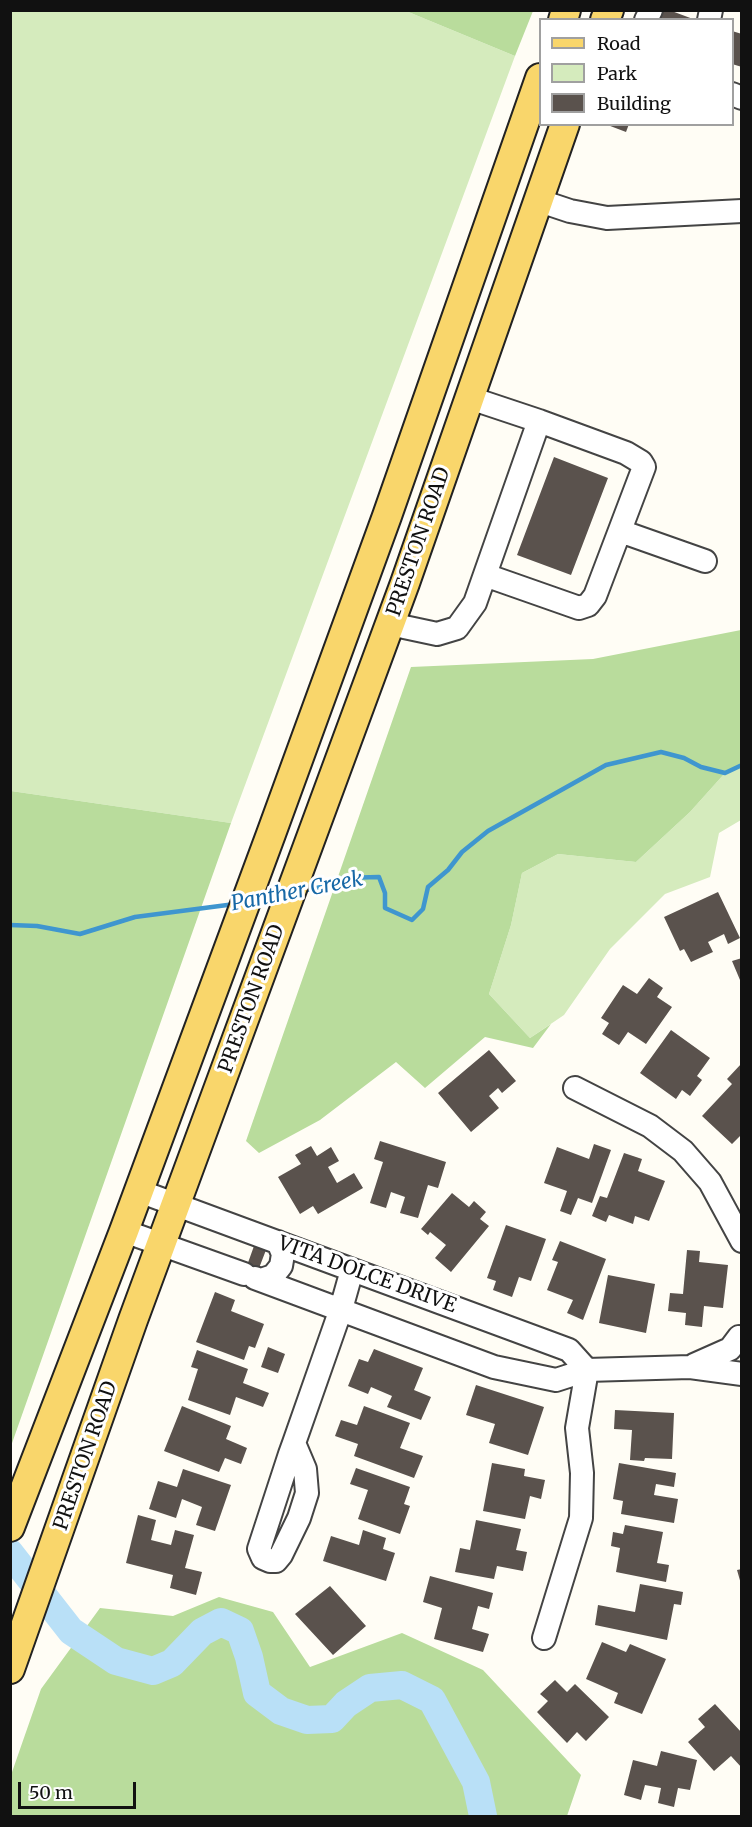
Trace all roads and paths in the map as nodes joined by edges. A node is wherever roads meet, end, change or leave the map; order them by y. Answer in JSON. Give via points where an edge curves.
{"nodes":[{"id":1,"x":539,"y":81,"type":"edge"},
{"id":2,"x":564,"y":126,"type":"edge"},
{"id":3,"x":537,"y":200,"type":"junction"},
{"id":4,"x":741,"y":211,"type":"edge"},
{"id":5,"x":432,"y":385,"type":"junction"},
{"id":6,"x":470,"y":398,"type":"junction"},
{"id":7,"x":540,"y":421,"type":"junction"},
{"id":8,"x":620,"y":531,"type":"junction"},
{"id":9,"x":705,"y":561,"type":"dead end"},
{"id":10,"x":485,"y":575,"type":"junction"},
{"id":11,"x":390,"y":624,"type":"junction"},
{"id":12,"x":575,"y":1088,"type":"dead end"},
{"id":13,"x":139,"y":1191,"type":"junction"},
{"id":14,"x":176,"y":1205,"type":"junction"},
{"id":15,"x":124,"y":1231,"type":"junction"},
{"id":16,"x":741,"y":1241,"type":"edge"},
{"id":17,"x":278,"y":1242,"type":"junction"},
{"id":18,"x":161,"y":1244,"type":"junction"},
{"id":19,"x":352,"y":1270,"type":"junction"},
{"id":20,"x":254,"y":1277,"type":"junction"},
{"id":21,"x":341,"y":1309,"type":"junction"},
{"id":22,"x":740,"y":1334,"type":"edge"},
{"id":23,"x":690,"y":1367,"type":"junction"},
{"id":24,"x":741,"y":1368,"type":"edge"},
{"id":25,"x":587,"y":1370,"type":"junction"},
{"id":26,"x":741,"y":1374,"type":"edge"},
{"id":27,"x":294,"y":1443,"type":"dead end"},
{"id":28,"x":10,"y":1527,"type":"edge"},
{"id":29,"x":544,"y":1638,"type":"dead end"},
{"id":30,"x":10,"y":1669,"type":"edge"}],
"edges":[{"from":1,"to":5,"type":"main road","name":"PRESTON ROAD"},
{"from":2,"to":3,"type":"main road","name":"PRESTON ROAD"},
{"from":3,"to":4,"type":"street","via":[[607,218]]},
{"from":3,"to":6,"type":"main road","name":"PRESTON ROAD"},
{"from":5,"to":6,"type":"main road"},
{"from":5,"to":13,"type":"main road","name":"PRESTON ROAD"},
{"from":6,"to":7,"type":"street"},
{"from":6,"to":11,"type":"main road","name":"PRESTON ROAD"},
{"from":7,"to":8,"type":"street","via":[[641,462],[644,467]]},
{"from":7,"to":10,"type":"street"},
{"from":8,"to":9,"type":"street"},
{"from":8,"to":10,"type":"street","via":[[596,596],[579,608]]},
{"from":10,"to":11,"type":"street","via":[[475,603],[457,628],[437,634]]},
{"from":11,"to":14,"type":"main road","name":"PRESTON ROAD"},
{"from":12,"to":16,"type":"street","via":[[650,1126],[683,1151],[710,1182]]},
{"from":13,"to":14,"type":"street","name":"VITA DOLCE DRIVE"},
{"from":13,"to":15,"type":"main road","name":"PRESTON ROAD"},
{"from":14,"to":17,"type":"street","name":"VITA DOLCE DRIVE"},
{"from":14,"to":18,"type":"main road","name":"PRESTON ROAD"},
{"from":15,"to":18,"type":"street","name":"VITA DOLCE DRIVE"},
{"from":15,"to":28,"type":"main road","name":"PRESTON ROAD"},
{"from":17,"to":19,"type":"street","name":"VITA DOLCE DRIVE"},
{"from":17,"to":20,"type":"street","via":[[283,1254],[281,1266],[273,1276]]},
{"from":18,"to":20,"type":"street","name":"VITA DOLCE DRIVE"},
{"from":18,"to":30,"type":"main road","name":"PRESTON ROAD"},
{"from":19,"to":21,"type":"street"},
{"from":19,"to":25,"type":"street","name":"VITA DOLCE DRIVE","via":[[569,1350]]},
{"from":20,"to":21,"type":"street","name":"VITA DOLCE DRIVE"},
{"from":21,"to":25,"type":"street","name":"VITA DOLCE DRIVE","via":[[494,1367],[556,1380]]},
{"from":21,"to":27,"type":"street"},
{"from":22,"to":23,"type":"street","name":"VITA DOLCE DRIVE","via":[[730,1349]]},
{"from":22,"to":24,"type":"street"},
{"from":23,"to":25,"type":"street","name":"VITA DOLCE DRIVE"},
{"from":23,"to":26,"type":"street","name":"VITA DOLCE DRIVE"},
{"from":25,"to":29,"type":"street","via":[[577,1428],[581,1518]]}]}
